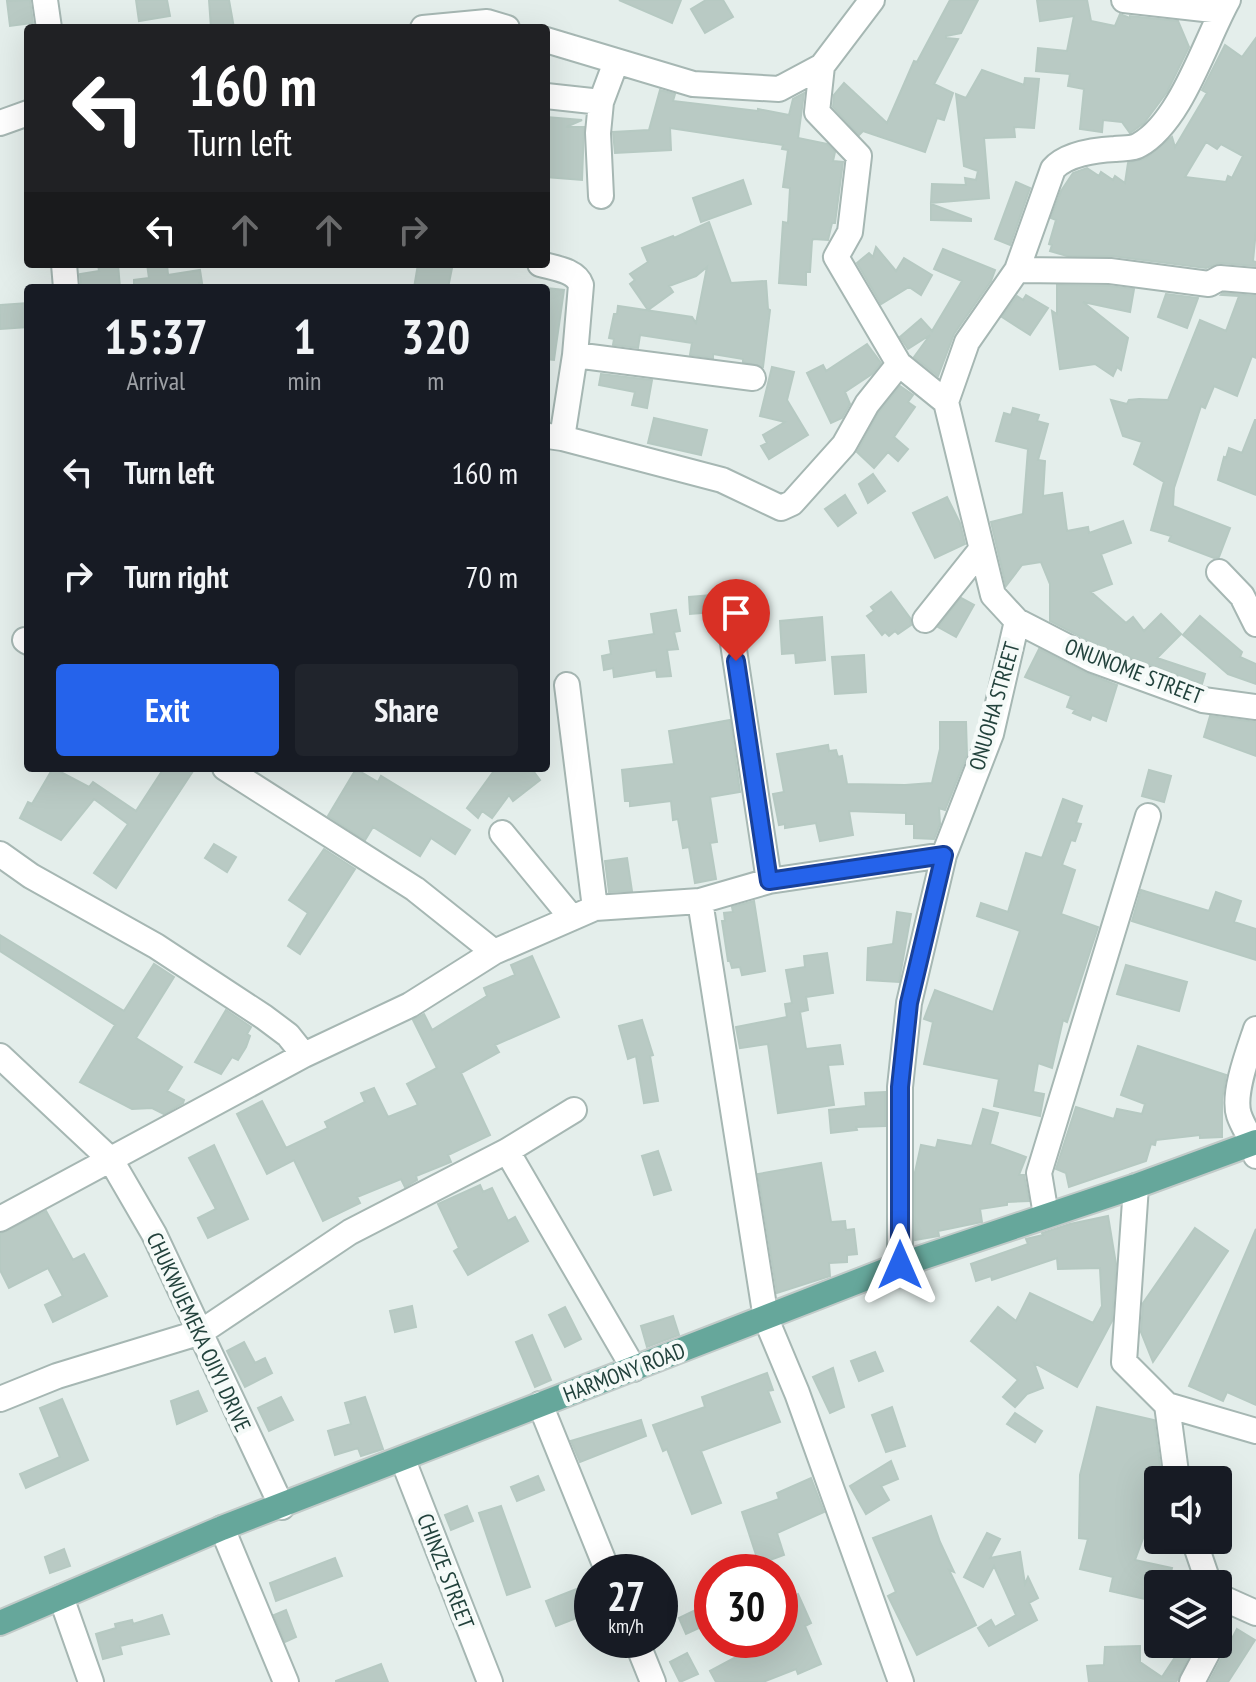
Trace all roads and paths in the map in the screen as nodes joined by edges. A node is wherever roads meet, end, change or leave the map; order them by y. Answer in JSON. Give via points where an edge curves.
{"nodes":[{"id":1,"x":45,"y":0,"type":"edge"},
{"id":2,"x":872,"y":0,"type":"edge"},
{"id":3,"x":1124,"y":0,"type":"edge"},
{"id":4,"x":1225,"y":6,"type":"edge"},
{"id":5,"x":48,"y":24,"type":"edge"},
{"id":6,"x":466,"y":24,"type":"edge"},
{"id":7,"x":494,"y":24,"type":"edge"},
{"id":8,"x":550,"y":41,"type":"edge"},
{"id":9,"x":616,"y":62,"type":"junction"},
{"id":10,"x":822,"y":66,"type":"junction"},
{"id":11,"x":550,"y":96,"type":"edge"},
{"id":12,"x":601,"y":102,"type":"junction"},
{"id":13,"x":24,"y":114,"type":"edge"},
{"id":14,"x":0,"y":123,"type":"edge"},
{"id":15,"x":601,"y":196,"type":"dead end"},
{"id":16,"x":550,"y":268,"type":"edge"},
{"id":17,"x":1017,"y":270,"type":"junction"},
{"id":18,"x":1256,"y":281,"type":"edge"},
{"id":19,"x":575,"y":355,"type":"junction"},
{"id":20,"x":899,"y":364,"type":"junction"},
{"id":21,"x":753,"y":378,"type":"dead end"},
{"id":22,"x":946,"y":402,"type":"junction"},
{"id":23,"x":554,"y":437,"type":"edge"},
{"id":24,"x":980,"y":551,"type":"junction"},
{"id":25,"x":1219,"y":572,"type":"dead end"},
{"id":26,"x":925,"y":620,"type":"dead end"},
{"id":27,"x":1017,"y":621,"type":"junction"},
{"id":28,"x":1256,"y":624,"type":"edge"},
{"id":29,"x":731,"y":630,"type":"dead end"},
{"id":30,"x":567,"y":685,"type":"dead end"},
{"id":31,"x":1256,"y":707,"type":"edge"},
{"id":32,"x":231,"y":772,"type":"edge"},
{"id":33,"x":1148,"y":816,"type":"dead end"},
{"id":34,"x":502,"y":833,"type":"dead end"},
{"id":35,"x":0,"y":854,"type":"edge"},
{"id":36,"x":944,"y":855,"type":"junction"},
{"id":37,"x":769,"y":881,"type":"junction"},
{"id":38,"x":700,"y":901,"type":"junction"},
{"id":39,"x":595,"y":908,"type":"junction"},
{"id":40,"x":572,"y":918,"type":"junction"},
{"id":41,"x":494,"y":952,"type":"junction"},
{"id":42,"x":1256,"y":1029,"type":"edge"},
{"id":43,"x":304,"y":1055,"type":"junction"},
{"id":44,"x":0,"y":1056,"type":"edge"},
{"id":45,"x":574,"y":1110,"type":"dead end"},
{"id":46,"x":1255,"y":1147,"type":"edge"},
{"id":47,"x":507,"y":1151,"type":"junction"},
{"id":48,"x":111,"y":1160,"type":"junction"},
{"id":49,"x":1136,"y":1186,"type":"junction"},
{"id":50,"x":1046,"y":1215,"type":"junction"},
{"id":51,"x":0,"y":1219,"type":"edge"},
{"id":52,"x":900,"y":1265,"type":"junction"},
{"id":53,"x":766,"y":1319,"type":"junction"},
{"id":54,"x":201,"y":1332,"type":"junction"},
{"id":55,"x":634,"y":1369,"type":"junction"},
{"id":56,"x":0,"y":1399,"type":"edge"},
{"id":57,"x":540,"y":1404,"type":"junction"},
{"id":58,"x":1167,"y":1405,"type":"junction"},
{"id":59,"x":1256,"y":1431,"type":"edge"},
{"id":60,"x":403,"y":1460,"type":"junction"},
{"id":61,"x":1175,"y":1466,"type":"edge"},
{"id":62,"x":282,"y":1507,"type":"junction"},
{"id":63,"x":222,"y":1528,"type":"junction"},
{"id":64,"x":601,"y":1554,"type":"edge"},
{"id":65,"x":61,"y":1597,"type":"junction"},
{"id":66,"x":1232,"y":1602,"type":"edge"},
{"id":67,"x":1256,"y":1613,"type":"edge"},
{"id":68,"x":0,"y":1623,"type":"edge"},
{"id":69,"x":643,"y":1658,"type":"edge"},
{"id":70,"x":1205,"y":1658,"type":"edge"},
{"id":71,"x":91,"y":1682,"type":"edge"},
{"id":72,"x":286,"y":1682,"type":"edge"},
{"id":73,"x":490,"y":1682,"type":"edge"},
{"id":74,"x":653,"y":1682,"type":"edge"},
{"id":75,"x":901,"y":1682,"type":"edge"},
{"id":76,"x":1192,"y":1682,"type":"edge"}],
"edges":[{"from":1,"to":5,"type":"street"},
{"from":2,"to":10,"type":"street"},
{"from":3,"to":4,"type":"street"},
{"from":4,"to":17,"type":"street","via":[[1156,133],[1137,147],[1066,158],[1053,169]]},
{"from":6,"to":7,"type":"street"},
{"from":8,"to":9,"type":"street"},
{"from":9,"to":10,"type":"street","via":[[693,84],[756,89],[779,89]]},
{"from":9,"to":12,"type":"street"},
{"from":10,"to":20,"type":"street","via":[[817,112],[859,156],[850,232],[836,257]]},
{"from":11,"to":12,"type":"street"},
{"from":12,"to":15,"type":"street"},
{"from":13,"to":14,"type":"street"},
{"from":16,"to":19,"type":"street","via":[[579,279],[581,285]]},
{"from":17,"to":18,"type":"street","via":[[1110,271],[1209,284],[1220,278]]},
{"from":17,"to":22,"type":"street","via":[[967,342]]},
{"from":19,"to":21,"type":"street"},
{"from":19,"to":23,"type":"street"},
{"from":20,"to":22,"type":"street"},
{"from":20,"to":23,"type":"street","via":[[867,404],[844,445],[792,503],[781,508],[722,480]]},
{"from":22,"to":24,"type":"street","name":"ONUOHA STREET"},
{"from":24,"to":26,"type":"street"},
{"from":24,"to":27,"type":"street","name":"ONUOHA STREET","via":[[993,595]]},
{"from":25,"to":28,"type":"street","via":[[1242,596]]},
{"from":27,"to":31,"type":"street","name":"ONUNOME STREET","via":[[1093,660],[1203,700]]},
{"from":27,"to":36,"type":"street","name":"ONUOHA STREET","via":[[991,734]]},
{"from":29,"to":37,"type":"street"},
{"from":30,"to":39,"type":"street"},
{"from":32,"to":41,"type":"street","via":[[415,889]]},
{"from":33,"to":50,"type":"street","via":[[1039,1173]]},
{"from":34,"to":40,"type":"street"},
{"from":35,"to":43,"type":"street","via":[[264,1017]]},
{"from":36,"to":37,"type":"street"},
{"from":36,"to":52,"type":"street","name":"ONUOHA STREET","via":[[904,1045]]},
{"from":37,"to":38,"type":"street"},
{"from":38,"to":39,"type":"street"},
{"from":38,"to":53,"type":"street"},
{"from":39,"to":40,"type":"street"},
{"from":40,"to":41,"type":"street"},
{"from":41,"to":43,"type":"street","via":[[410,1005]]},
{"from":42,"to":46,"type":"street","via":[[1241,1073],[1238,1113]]},
{"from":43,"to":48,"type":"street"},
{"from":44,"to":48,"type":"street","name":"CHUKWUEMEKA OJIYI DRIVE"},
{"from":45,"to":47,"type":"street"},
{"from":46,"to":49,"type":"main road","name":"HARMONY ROAD"},
{"from":47,"to":54,"type":"street","via":[[350,1232]]},
{"from":47,"to":55,"type":"street"},
{"from":48,"to":51,"type":"street"},
{"from":48,"to":54,"type":"street","name":"CHUKWUEMEKA OJIYI DRIVE"},
{"from":49,"to":50,"type":"main road","name":"HARMONY ROAD"},
{"from":49,"to":58,"type":"street","via":[[1124,1362]]},
{"from":50,"to":52,"type":"main road","name":"HARMONY ROAD"},
{"from":52,"to":53,"type":"main road","name":"HARMONY ROAD"},
{"from":53,"to":55,"type":"main road","name":"HARMONY ROAD"},
{"from":53,"to":75,"type":"street"},
{"from":54,"to":56,"type":"street"},
{"from":54,"to":62,"type":"street","name":"CHUKWUEMEKA OJIYI DRIVE"},
{"from":55,"to":57,"type":"main road","name":"HARMONY ROAD"},
{"from":57,"to":60,"type":"main road","name":"HARMONY ROAD"},
{"from":57,"to":64,"type":"street"},
{"from":58,"to":59,"type":"street"},
{"from":58,"to":61,"type":"street"},
{"from":60,"to":62,"type":"main road","name":"HARMONY ROAD"},
{"from":60,"to":73,"type":"street","name":"CHINZE STREET"},
{"from":62,"to":63,"type":"main road","name":"HARMONY ROAD"},
{"from":63,"to":65,"type":"main road","name":"HARMONY ROAD"},
{"from":63,"to":72,"type":"street"},
{"from":65,"to":68,"type":"main road","name":"HARMONY ROAD"},
{"from":65,"to":71,"type":"street"},
{"from":66,"to":67,"type":"street"},
{"from":69,"to":74,"type":"street"},
{"from":70,"to":76,"type":"street"}]}
